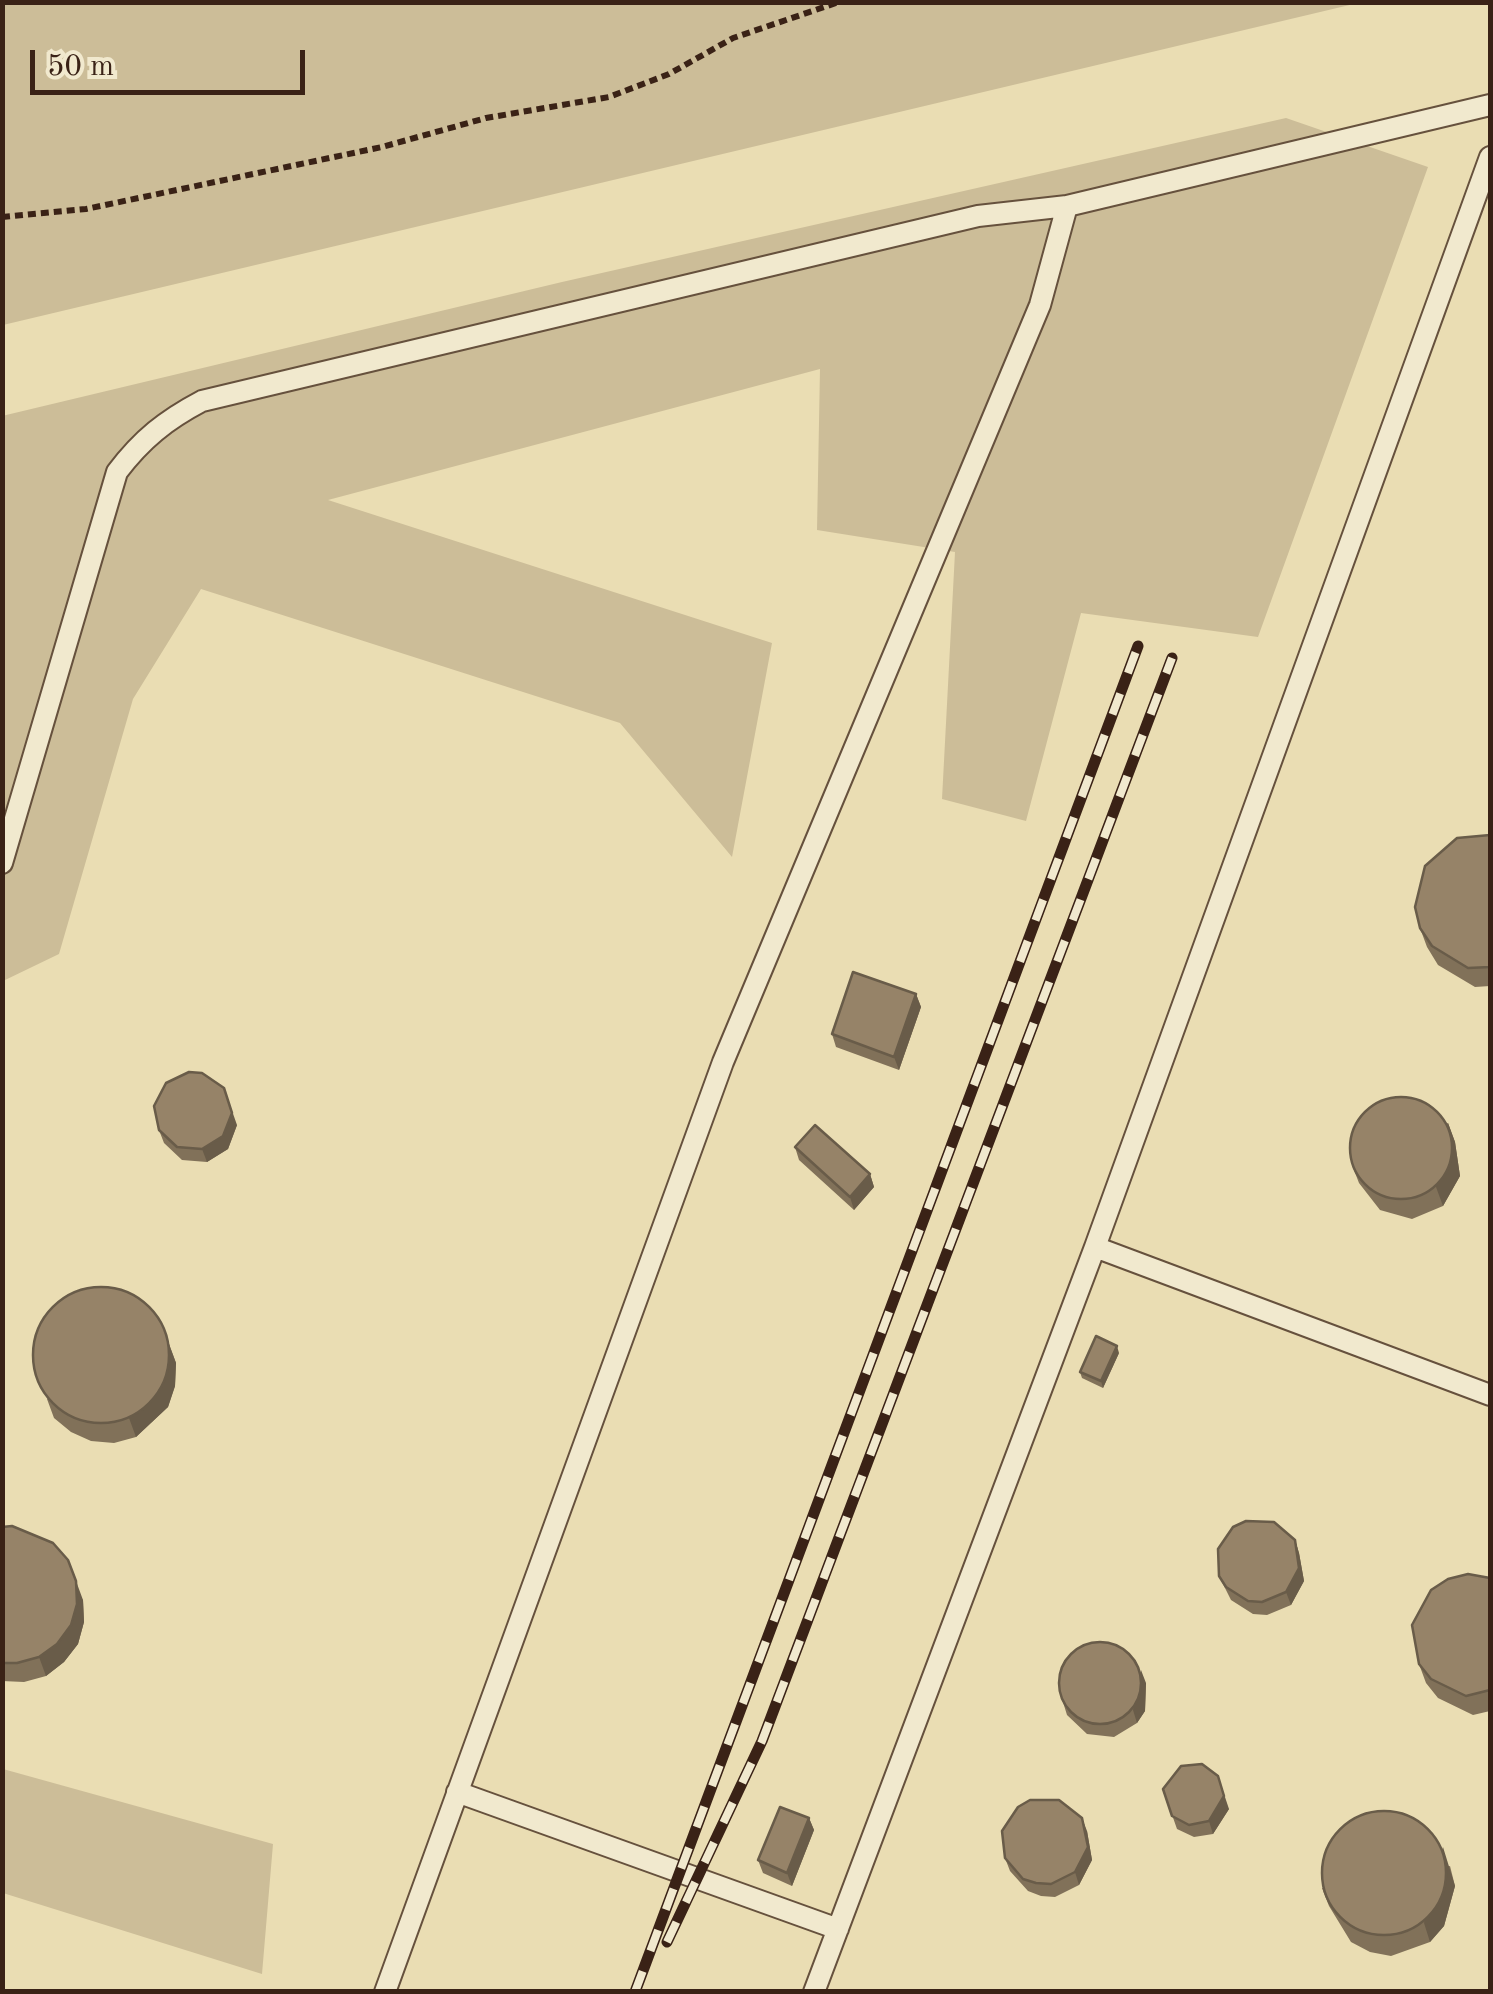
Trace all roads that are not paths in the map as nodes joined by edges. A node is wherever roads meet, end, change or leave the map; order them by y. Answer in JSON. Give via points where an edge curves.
{"nodes":[{"id":1,"x":1489,"y":108,"type":"edge"},
{"id":2,"x":1490,"y":157,"type":"edge"},
{"id":3,"x":1067,"y":206,"type":"junction"},
{"id":4,"x":2,"y":864,"type":"edge"},
{"id":5,"x":1094,"y":1247,"type":"junction"},
{"id":6,"x":1490,"y":1395,"type":"edge"},
{"id":7,"x":457,"y":1792,"type":"junction"},
{"id":8,"x":838,"y":1929,"type":"junction"},
{"id":9,"x":385,"y":1992,"type":"edge"},
{"id":10,"x":814,"y":1992,"type":"edge"}],
"edges":[{"from":1,"to":3,"type":"lane"},
{"from":2,"to":5,"type":"lane"},
{"from":3,"to":4,"type":"lane","via":[[978,216],[202,401],[169,418],[117,472]]},
{"from":3,"to":7,"type":"lane","via":[[1040,305],[723,1062]]},
{"from":5,"to":6,"type":"lane"},
{"from":5,"to":8,"type":"lane"},
{"from":7,"to":8,"type":"lane"},
{"from":7,"to":9,"type":"lane"},
{"from":8,"to":10,"type":"lane"}]}
